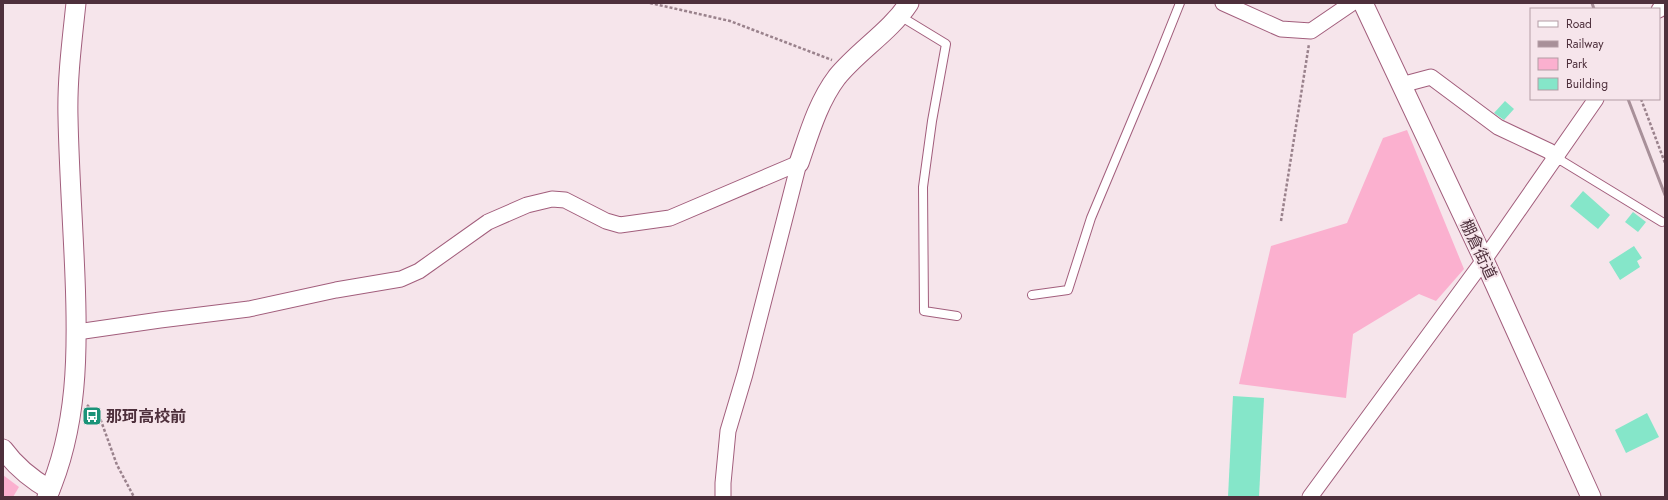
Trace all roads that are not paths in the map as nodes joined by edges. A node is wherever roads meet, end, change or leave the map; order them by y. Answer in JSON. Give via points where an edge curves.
{"nodes":[{"id":1,"x":76,"y":3,"type":"edge"},
{"id":2,"x":1180,"y":3,"type":"edge"},
{"id":3,"x":1223,"y":3,"type":"edge"},
{"id":4,"x":1352,"y":3,"type":"edge"},
{"id":5,"x":1363,"y":3,"type":"edge"},
{"id":6,"x":905,"y":10,"type":"edge"},
{"id":7,"x":1401,"y":84,"type":"junction"},
{"id":8,"x":1595,"y":100,"type":"edge"},
{"id":9,"x":1557,"y":158,"type":"junction"},
{"id":10,"x":799,"y":163,"type":"junction"},
{"id":11,"x":1662,"y":222,"type":"dead end"},
{"id":12,"x":1484,"y":260,"type":"junction"},
{"id":13,"x":1032,"y":295,"type":"dead end"},
{"id":14,"x":957,"y":316,"type":"dead end"},
{"id":15,"x":77,"y":332,"type":"junction"},
{"id":16,"x":3,"y":450,"type":"edge"},
{"id":17,"x":49,"y":493,"type":"edge"},
{"id":18,"x":723,"y":497,"type":"edge"},
{"id":19,"x":1310,"y":497,"type":"edge"},
{"id":20,"x":1591,"y":497,"type":"edge"}],
"edges":[{"from":1,"to":15,"type":"street","via":[[68,116]]},
{"from":2,"to":13,"type":"lane","via":[[1091,218],[1068,290]]},
{"from":3,"to":4,"type":"street","via":[[1282,29],[1311,31]]},
{"from":5,"to":7,"type":"street","name":"棚倉街道"},
{"from":6,"to":10,"type":"street","via":[[837,78],[817,111]]},
{"from":6,"to":14,"type":"lane","via":[[946,44],[923,187],[924,311]]},
{"from":7,"to":9,"type":"street","via":[[1431,78],[1498,127],[1549,151]]},
{"from":7,"to":12,"type":"street","name":"棚倉街道"},
{"from":8,"to":9,"type":"street"},
{"from":9,"to":11,"type":"lane"},
{"from":9,"to":12,"type":"street"},
{"from":10,"to":15,"type":"street","via":[[670,218],[620,225],[606,221],[565,200],[552,199],[527,205],[488,222],[419,271],[401,279],[249,309]]},
{"from":10,"to":18,"type":"street","via":[[728,431]]},
{"from":12,"to":19,"type":"street"},
{"from":12,"to":20,"type":"street","name":"棚倉街道"},
{"from":15,"to":17,"type":"street","via":[[74,393],[62,453]]},
{"from":16,"to":17,"type":"street","via":[[12,462]]}]}
